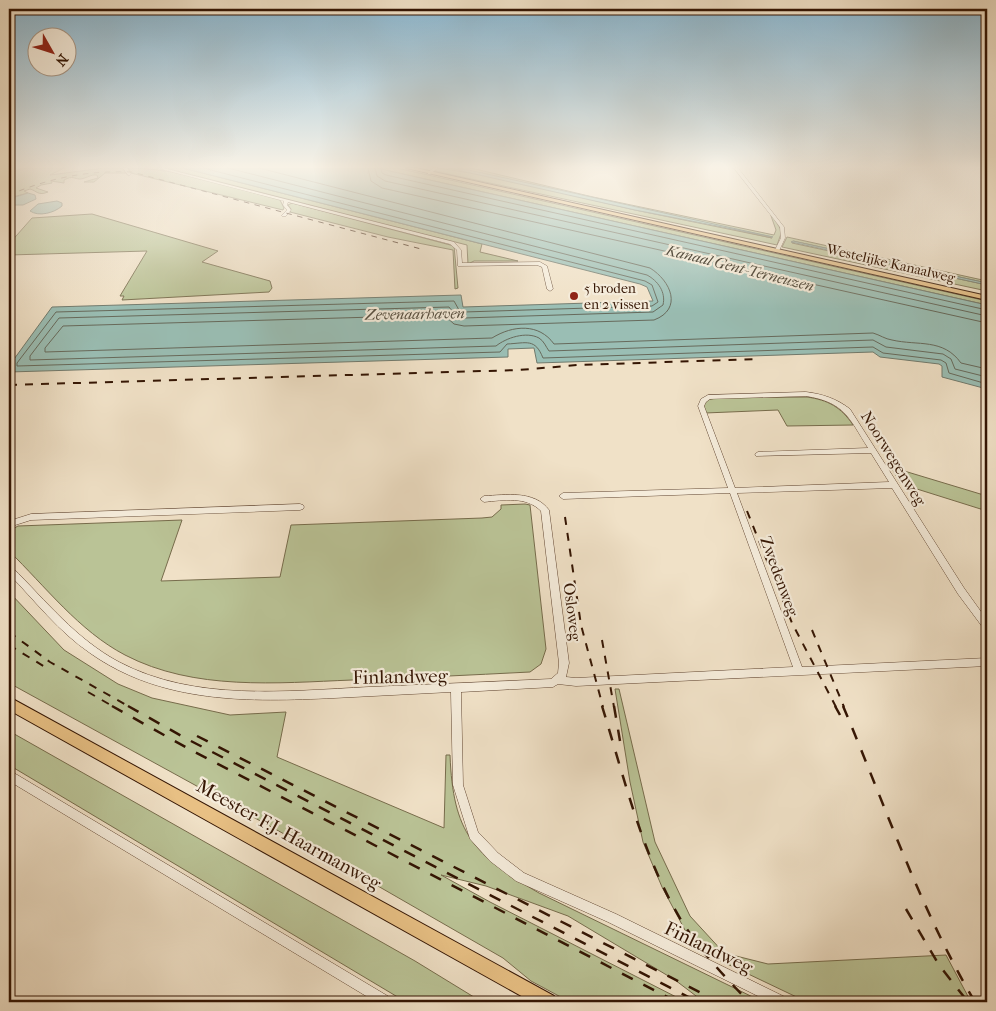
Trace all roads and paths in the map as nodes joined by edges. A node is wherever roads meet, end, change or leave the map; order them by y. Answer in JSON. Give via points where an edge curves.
{"nodes":[{"id":1,"x":342,"y":215,"type":"edge"},
{"id":2,"x":620,"y":215,"type":"edge"},
{"id":3,"x":773,"y":215,"type":"edge"},
{"id":4,"x":777,"y":250,"type":"junction"},
{"id":5,"x":550,"y":289,"type":"dead end"},
{"id":6,"x":987,"y":298,"type":"edge"},
{"id":7,"x":873,"y":450,"type":"junction"},
{"id":8,"x":758,"y":454,"type":"dead end"},
{"id":9,"x":893,"y":485,"type":"junction"},
{"id":10,"x":733,"y":491,"type":"junction"},
{"id":11,"x":563,"y":496,"type":"dead end"},
{"id":12,"x":484,"y":499,"type":"dead end"},
{"id":13,"x":300,"y":507,"type":"dead end"},
{"id":14,"x":9,"y":524,"type":"edge"},
{"id":15,"x":9,"y":569,"type":"edge"},
{"id":16,"x":987,"y":626,"type":"edge"},
{"id":17,"x":987,"y":662,"type":"edge"},
{"id":18,"x":799,"y":671,"type":"junction"},
{"id":19,"x":558,"y":680,"type":"junction"},
{"id":20,"x":456,"y":689,"type":"junction"},
{"id":21,"x":9,"y":703,"type":"edge"},
{"id":22,"x":9,"y":775,"type":"edge"},
{"id":23,"x":387,"y":1002,"type":"edge"},
{"id":24,"x":548,"y":1002,"type":"edge"},
{"id":25,"x":783,"y":1002,"type":"edge"}],
"edges":[{"from":1,"to":5,"type":"street","via":[[452,243],[459,250],[460,265],[538,263],[544,266]]},
{"from":2,"to":4,"type":"main road","name":"Westelijke Kanaalweg"},
{"from":3,"to":4,"type":"street","via":[[782,227],[783,238]]},
{"from":4,"to":6,"type":"main road","name":"Westelijke Kanaalweg"},
{"from":7,"to":8,"type":"street"},
{"from":7,"to":9,"type":"street","name":"Noorwegenweg"},
{"from":7,"to":10,"type":"street","name":"Noorwegenweg","via":[[848,411],[820,396],[708,398],[701,406]]},
{"from":9,"to":10,"type":"street"},
{"from":9,"to":16,"type":"street","name":"Noorwegenweg"},
{"from":10,"to":11,"type":"street"},
{"from":10,"to":18,"type":"street","name":"Zwedenweg"},
{"from":12,"to":19,"type":"street","name":"Osloweg","via":[[528,498],[538,502],[544,510],[564,663]]},
{"from":13,"to":14,"type":"street","via":[[31,517]]},
{"from":15,"to":20,"type":"street","name":"Finlandweg","via":[[71,632],[101,655],[138,676],[172,688],[276,696]]},
{"from":17,"to":18,"type":"street"},
{"from":18,"to":19,"type":"street","via":[[576,682]]},
{"from":19,"to":20,"type":"street"},
{"from":20,"to":25,"type":"street","name":"Finlandweg","via":[[458,785],[474,835],[494,857],[520,878],[612,918]]},
{"from":21,"to":24,"type":"main road","name":"Meester F.J. Haarmanweg"},
{"from":22,"to":23,"type":"street"}]}
